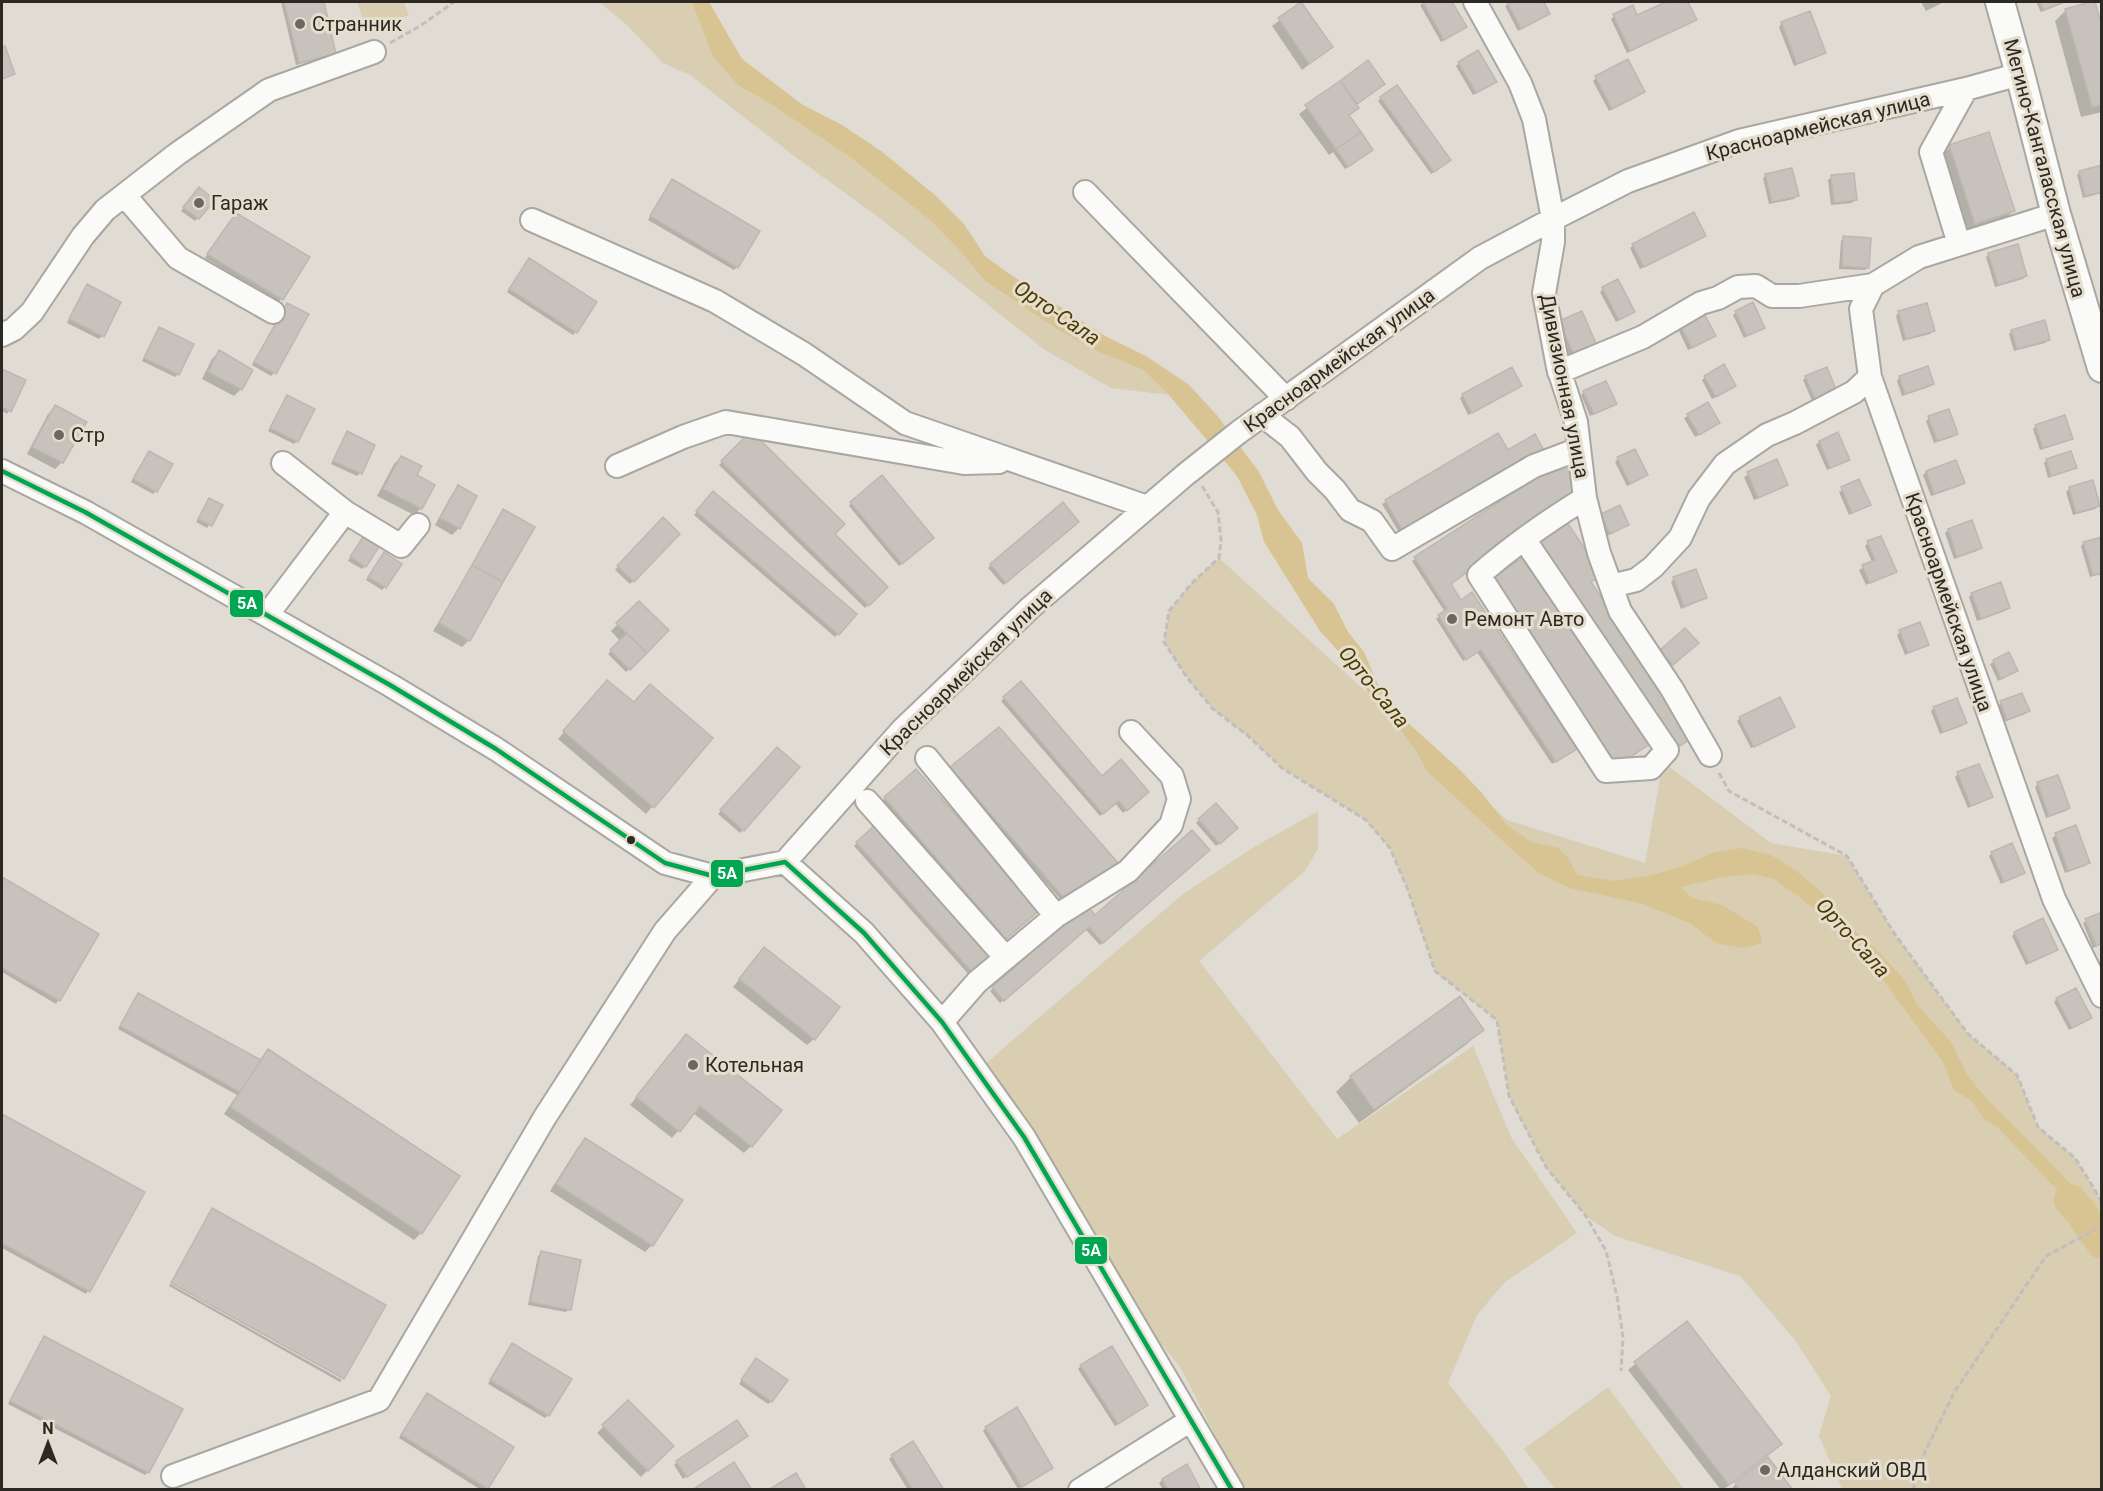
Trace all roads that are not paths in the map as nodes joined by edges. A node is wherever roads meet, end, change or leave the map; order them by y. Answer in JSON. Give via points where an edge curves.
{"nodes":[{"id":1,"x":1475,"y":2,"type":"edge"},
{"id":2,"x":2000,"y":2,"type":"edge"},
{"id":3,"x":374,"y":51,"type":"road end"},
{"id":4,"x":2020,"y":74,"type":"junction"},
{"id":5,"x":1966,"y":89,"type":"junction"},
{"id":6,"x":1085,"y":192,"type":"dead end"},
{"id":7,"x":125,"y":196,"type":"junction"},
{"id":8,"x":2056,"y":214,"type":"junction"},
{"id":9,"x":1553,"y":219,"type":"junction"},
{"id":10,"x":532,"y":220,"type":"dead end"},
{"id":11,"x":1959,"y":244,"type":"junction"},
{"id":12,"x":1873,"y":285,"type":"junction"},
{"id":13,"x":273,"y":312,"type":"dead end"},
{"id":14,"x":2,"y":335,"type":"edge"},
{"id":15,"x":2100,"y":355,"type":"edge"},
{"id":16,"x":1559,"y":372,"type":"junction"},
{"id":17,"x":1870,"y":377,"type":"junction"},
{"id":18,"x":1286,"y":399,"type":"junction"},
{"id":19,"x":1262,"y":415,"type":"junction"},
{"id":20,"x":1579,"y":449,"type":"junction"},
{"id":21,"x":1012,"y":461,"type":"junction"},
{"id":22,"x":283,"y":463,"type":"dead end"},
{"id":23,"x":616,"y":466,"type":"dead end"},
{"id":24,"x":2,"y":471,"type":"edge"},
{"id":25,"x":1585,"y":498,"type":"junction"},
{"id":26,"x":1147,"y":507,"type":"junction"},
{"id":27,"x":345,"y":512,"type":"junction"},
{"id":28,"x":418,"y":525,"type":"dead end"},
{"id":29,"x":1524,"y":539,"type":"junction"},
{"id":30,"x":1611,"y":586,"type":"junction"},
{"id":31,"x":267,"y":615,"type":"junction"},
{"id":32,"x":1131,"y":732,"type":"dead end"},
{"id":33,"x":1710,"y":755,"type":"road end"},
{"id":34,"x":927,"y":758,"type":"dead end"},
{"id":35,"x":867,"y":801,"type":"dead end"},
{"id":36,"x":785,"y":862,"type":"junction"},
{"id":37,"x":713,"y":876,"type":"junction"},
{"id":38,"x":1056,"y":916,"type":"junction"},
{"id":39,"x":1006,"y":958,"type":"junction"},
{"id":40,"x":2102,"y":996,"type":"edge"},
{"id":41,"x":942,"y":1022,"type":"junction"},
{"id":42,"x":1191,"y":1420,"type":"junction"},
{"id":43,"x":173,"y":1476,"type":"dead end"},
{"id":44,"x":1080,"y":1490,"type":"edge"},
{"id":45,"x":1232,"y":1490,"type":"edge"}],
"edges":[{"from":1,"to":9,"type":"street","name":"Дивизионная улица","via":[[1520,83],[1534,119]]},
{"from":2,"to":4,"type":"main road","name":"Мегино-Кангаласская улица"},
{"from":3,"to":7,"type":"street","via":[[270,90],[215,126]]},
{"from":4,"to":5,"type":"street","name":"Красноармейская улица"},
{"from":4,"to":8,"type":"main road","name":"Мегино-Кангаласская улица"},
{"from":5,"to":9,"type":"street","name":"Красноармейская улица","via":[[1739,141],[1629,181]]},
{"from":5,"to":11,"type":"street","via":[[1931,152]]},
{"from":6,"to":18,"type":"street"},
{"from":7,"to":13,"type":"street","via":[[178,258]]},
{"from":7,"to":14,"type":"street","via":[[105,210],[83,236],[32,312]]},
{"from":8,"to":11,"type":"street"},
{"from":8,"to":15,"type":"main road","name":"Мегино-Кангаласская улица"},
{"from":9,"to":16,"type":"street","name":"Дивизионная улица","via":[[1544,293]]},
{"from":9,"to":18,"type":"street","name":"Красноармейская улица","via":[[1480,258]]},
{"from":10,"to":21,"type":"street","via":[[715,301],[804,354],[905,423]]},
{"from":11,"to":12,"type":"street","via":[[1919,257]]},
{"from":12,"to":16,"type":"street","via":[[1799,296],[1772,296],[1756,286],[1738,287],[1701,303],[1643,337]]},
{"from":12,"to":17,"type":"street","name":"Красноармейская улица","via":[[1861,309]]},
{"from":16,"to":20,"type":"street","name":"Дивизионная улица","via":[[1576,422]]},
{"from":17,"to":30,"type":"street","via":[[1854,392],[1767,435],[1725,464],[1699,498],[1680,538],[1653,567],[1636,580]]},
{"from":17,"to":40,"type":"street","name":"Красноармейская улица","via":[[2054,899]]},
{"from":18,"to":19,"type":"street","name":"Красноармейская улица"},
{"from":19,"to":20,"type":"street","via":[[1290,437],[1350,510],[1372,522],[1392,549],[1534,466]]},
{"from":19,"to":26,"type":"street","name":"Красноармейская улица"},
{"from":20,"to":25,"type":"street","name":"Дивизионная улица"},
{"from":21,"to":23,"type":"street","via":[[963,464],[726,422]]},
{"from":21,"to":26,"type":"street"},
{"from":22,"to":27,"type":"street"},
{"from":24,"to":31,"type":"street","via":[[85,512]]},
{"from":25,"to":29,"type":"street"},
{"from":25,"to":30,"type":"street","name":"Дивизионная улица"},
{"from":26,"to":36,"type":"street","name":"Красноармейская улица","via":[[1030,608],[907,724]]},
{"from":27,"to":28,"type":"street","via":[[401,546]]},
{"from":27,"to":31,"type":"street"},
{"from":29,"to":29,"type":"street","via":[[1667,750],[1651,768],[1606,771],[1479,575]]},
{"from":30,"to":33,"type":"street","name":"Дивизионная улица","via":[[1620,611]]},
{"from":31,"to":37,"type":"street","via":[[496,749],[665,863]]},
{"from":32,"to":38,"type":"street","via":[[1172,776],[1179,799],[1171,825],[1128,871]]},
{"from":34,"to":38,"type":"street"},
{"from":35,"to":39,"type":"street"},
{"from":36,"to":37,"type":"street"},
{"from":36,"to":41,"type":"street","via":[[864,933]]},
{"from":37,"to":43,"type":"street","via":[[665,931],[545,1117],[379,1400]]},
{"from":38,"to":39,"type":"street"},
{"from":39,"to":41,"type":"street","via":[[977,982]]},
{"from":41,"to":42,"type":"street","via":[[1024,1137]]},
{"from":42,"to":44,"type":"street"},
{"from":42,"to":45,"type":"street"}]}
